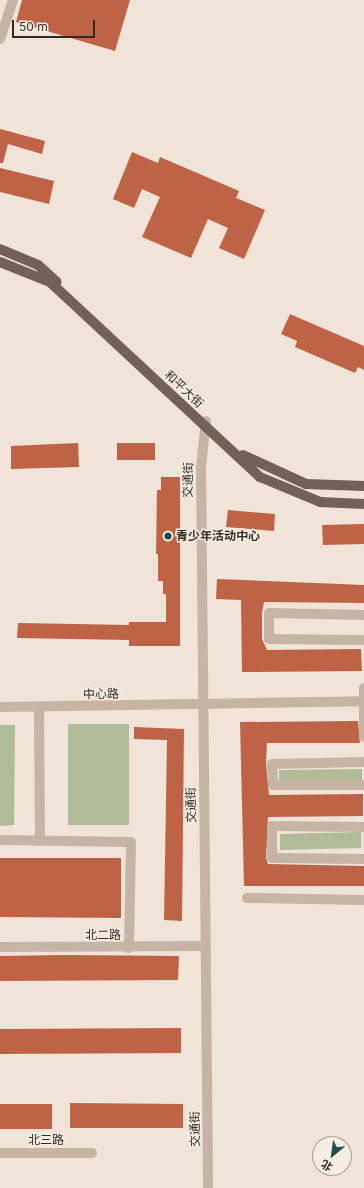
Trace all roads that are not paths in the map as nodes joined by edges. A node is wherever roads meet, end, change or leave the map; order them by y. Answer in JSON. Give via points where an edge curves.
{"nodes":[{"id":1,"x":12,"y":0,"type":"edge"},
{"id":2,"x":0,"y":39,"type":"edge"},
{"id":3,"x":0,"y":249,"type":"edge"},
{"id":4,"x":0,"y":262,"type":"edge"},
{"id":5,"x":206,"y":424,"type":"junction"},
{"id":6,"x":364,"y":486,"type":"edge"},
{"id":7,"x":364,"y":504,"type":"edge"},
{"id":8,"x":364,"y":615,"type":"edge"},
{"id":9,"x":364,"y":640,"type":"edge"},
{"id":10,"x":364,"y":688,"type":"edge"},
{"id":11,"x":364,"y":701,"type":"edge"},
{"id":12,"x":203,"y":705,"type":"junction"},
{"id":13,"x":0,"y":707,"type":"edge"},
{"id":14,"x":39,"y":708,"type":"junction"},
{"id":15,"x":364,"y":737,"type":"edge"},
{"id":16,"x":364,"y":762,"type":"edge"},
{"id":17,"x":364,"y":785,"type":"edge"},
{"id":18,"x":364,"y":826,"type":"edge"},
{"id":19,"x":0,"y":840,"type":"edge"},
{"id":20,"x":40,"y":841,"type":"junction"},
{"id":21,"x":364,"y":858,"type":"edge"},
{"id":22,"x":247,"y":898,"type":"dead end"},
{"id":23,"x":364,"y":900,"type":"edge"},
{"id":24,"x":206,"y":946,"type":"junction"},
{"id":25,"x":0,"y":947,"type":"edge"},
{"id":26,"x":129,"y":948,"type":"junction"},
{"id":27,"x":0,"y":1153,"type":"edge"},
{"id":28,"x":92,"y":1153,"type":"dead end"},
{"id":29,"x":208,"y":1188,"type":"edge"}],
"edges":[{"from":1,"to":2,"type":"street"},
{"from":3,"to":5,"type":"main road","name":"和平大街","via":[[38,265]]},
{"from":4,"to":5,"type":"main road","name":"和平大街","via":[[50,282]]},
{"from":5,"to":6,"type":"main road","name":"和平大街","via":[[247,460],[306,484]]},
{"from":5,"to":7,"type":"main road","name":"和平大街","via":[[260,478],[320,502]]},
{"from":5,"to":12,"type":"street","name":"交通街","via":[[201,466]]},
{"from":8,"to":9,"type":"street","via":[[268,613],[269,639]]},
{"from":10,"to":11,"type":"street"},
{"from":11,"to":12,"type":"street","name":"中心路"},
{"from":11,"to":15,"type":"street"},
{"from":12,"to":14,"type":"street","name":"中心路"},
{"from":12,"to":24,"type":"street","name":"交通街"},
{"from":13,"to":14,"type":"street","name":"中心路"},
{"from":14,"to":20,"type":"street"},
{"from":16,"to":17,"type":"street","via":[[272,764],[273,785]]},
{"from":18,"to":21,"type":"street","via":[[272,826],[272,858]]},
{"from":19,"to":20,"type":"street"},
{"from":20,"to":26,"type":"street","via":[[131,842]]},
{"from":22,"to":23,"type":"street"},
{"from":24,"to":26,"type":"street","name":"北二路"},
{"from":24,"to":29,"type":"street","name":"交通街"},
{"from":25,"to":26,"type":"street","name":"北二路"},
{"from":27,"to":28,"type":"street","name":"北三路"}]}
